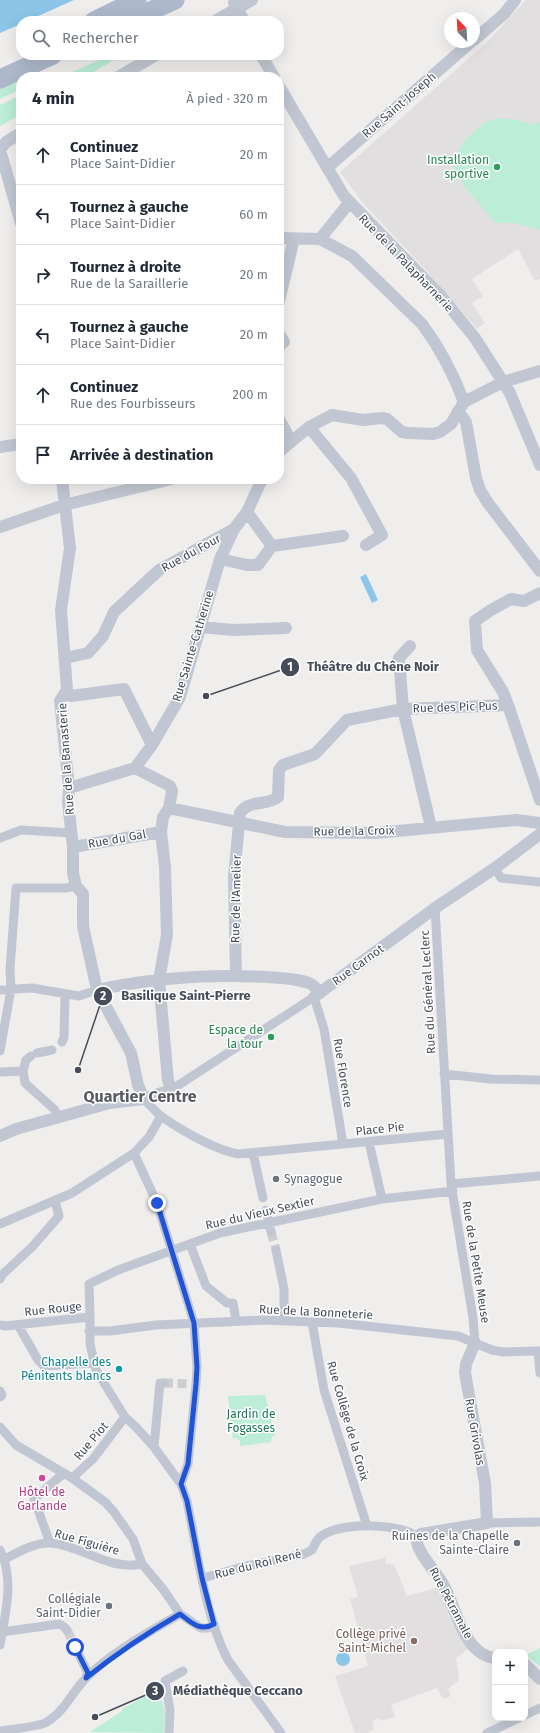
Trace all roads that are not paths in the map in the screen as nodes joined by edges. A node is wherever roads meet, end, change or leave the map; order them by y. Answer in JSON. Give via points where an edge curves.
{"nodes":[{"id":1,"x":137,"y":0,"type":"edge"},
{"id":2,"x":175,"y":0,"type":"edge"},
{"id":3,"x":252,"y":0,"type":"edge"},
{"id":4,"x":515,"y":0,"type":"edge"},
{"id":5,"x":236,"y":6,"type":"junction"},
{"id":6,"x":104,"y":16,"type":"edge"},
{"id":7,"x":139,"y":16,"type":"edge"},
{"id":8,"x":222,"y":16,"type":"edge"},
{"id":9,"x":241,"y":16,"type":"edge"},
{"id":10,"x":480,"y":35,"type":"edge"},
{"id":11,"x":464,"y":48,"type":"edge"},
{"id":12,"x":16,"y":58,"type":"edge"},
{"id":13,"x":42,"y":60,"type":"edge"},
{"id":14,"x":147,"y":60,"type":"edge"},
{"id":15,"x":264,"y":60,"type":"edge"},
{"id":16,"x":0,"y":65,"type":"edge"},
{"id":17,"x":16,"y":72,"type":"edge"},
{"id":18,"x":17,"y":72,"type":"edge"},
{"id":19,"x":127,"y":72,"type":"edge"},
{"id":20,"x":271,"y":72,"type":"edge"},
{"id":21,"x":0,"y":80,"type":"edge"},
{"id":22,"x":284,"y":95,"type":"edge"},
{"id":23,"x":16,"y":136,"type":"edge"},
{"id":24,"x":0,"y":150,"type":"edge"},
{"id":25,"x":327,"y":168,"type":"junction"},
{"id":26,"x":349,"y":203,"type":"junction"},
{"id":27,"x":16,"y":206,"type":"edge"},
{"id":28,"x":284,"y":238,"type":"edge"},
{"id":29,"x":294,"y":239,"type":"junction"},
{"id":30,"x":320,"y":239,"type":"junction"},
{"id":31,"x":284,"y":280,"type":"edge"},
{"id":32,"x":540,"y":371,"type":"edge"},
{"id":33,"x":503,"y":382,"type":"junction"},
{"id":34,"x":461,"y":406,"type":"junction"},
{"id":35,"x":309,"y":427,"type":"junction"},
{"id":36,"x":284,"y":428,"type":"edge"},
{"id":37,"x":291,"y":441,"type":"junction"},
{"id":38,"x":16,"y":445,"type":"edge"},
{"id":39,"x":0,"y":447,"type":"edge"},
{"id":40,"x":284,"y":447,"type":"edge"},
{"id":41,"x":540,"y":465,"type":"edge"},
{"id":42,"x":62,"y":484,"type":"edge"},
{"id":43,"x":153,"y":484,"type":"edge"},
{"id":44,"x":260,"y":484,"type":"edge"},
{"id":45,"x":64,"y":505,"type":"junction"},
{"id":46,"x":248,"y":512,"type":"junction"},
{"id":47,"x":0,"y":527,"type":"edge"},
{"id":48,"x":234,"y":529,"type":"junction"},
{"id":49,"x":343,"y":536,"type":"dead end"},
{"id":50,"x":272,"y":546,"type":"junction"},
{"id":51,"x":366,"y":546,"type":"dead end"},
{"id":52,"x":220,"y":559,"type":"junction"},
{"id":53,"x":540,"y":571,"type":"edge"},
{"id":54,"x":540,"y":593,"type":"edge"},
{"id":55,"x":200,"y":627,"type":"junction"},
{"id":56,"x":286,"y":628,"type":"dead end"},
{"id":57,"x":410,"y":646,"type":"dead end"},
{"id":58,"x":65,"y":658,"type":"junction"},
{"id":59,"x":65,"y":694,"type":"junction"},
{"id":60,"x":508,"y":705,"type":"junction"},
{"id":61,"x":403,"y":709,"type":"junction"},
{"id":62,"x":152,"y":745,"type":"junction"},
{"id":63,"x":135,"y":768,"type":"junction"},
{"id":64,"x":69,"y":788,"type":"junction"},
{"id":65,"x":540,"y":800,"type":"edge"},
{"id":66,"x":169,"y":808,"type":"junction"},
{"id":67,"x":540,"y":822,"type":"edge"},
{"id":68,"x":239,"y":823,"type":"junction"},
{"id":69,"x":431,"y":827,"type":"junction"},
{"id":70,"x":161,"y":832,"type":"junction"},
{"id":71,"x":71,"y":833,"type":"junction"},
{"id":72,"x":540,"y":834,"type":"edge"},
{"id":73,"x":0,"y":838,"type":"edge"},
{"id":74,"x":73,"y":847,"type":"junction"},
{"id":75,"x":495,"y":868,"type":"junction"},
{"id":76,"x":540,"y":882,"type":"edge"},
{"id":77,"x":76,"y":886,"type":"junction"},
{"id":78,"x":435,"y":908,"type":"junction"},
{"id":79,"x":236,"y":975,"type":"junction"},
{"id":80,"x":159,"y":980,"type":"junction"},
{"id":81,"x":11,"y":989,"type":"junction"},
{"id":82,"x":0,"y":990,"type":"edge"},
{"id":83,"x":97,"y":990,"type":"junction"},
{"id":84,"x":63,"y":994,"type":"junction"},
{"id":85,"x":317,"y":995,"type":"junction"},
{"id":86,"x":62,"y":1042,"type":"dead end"},
{"id":87,"x":52,"y":1050,"type":"dead end"},
{"id":88,"x":0,"y":1051,"type":"edge"},
{"id":89,"x":22,"y":1071,"type":"junction"},
{"id":90,"x":0,"y":1072,"type":"edge"},
{"id":91,"x":444,"y":1074,"type":"junction"},
{"id":92,"x":540,"y":1080,"type":"edge"},
{"id":93,"x":171,"y":1090,"type":"junction"},
{"id":94,"x":144,"y":1099,"type":"junction"},
{"id":95,"x":162,"y":1116,"type":"junction"},
{"id":96,"x":58,"y":1118,"type":"junction"},
{"id":97,"x":448,"y":1134,"type":"junction"},
{"id":98,"x":0,"y":1136,"type":"edge"},
{"id":99,"x":369,"y":1142,"type":"junction"},
{"id":100,"x":343,"y":1144,"type":"junction"},
{"id":101,"x":136,"y":1151,"type":"junction"},
{"id":102,"x":253,"y":1153,"type":"junction"},
{"id":103,"x":540,"y":1176,"type":"edge"},
{"id":104,"x":452,"y":1187,"type":"junction"},
{"id":105,"x":263,"y":1198,"type":"dead end"},
{"id":106,"x":382,"y":1200,"type":"junction"},
{"id":107,"x":55,"y":1201,"type":"junction"},
{"id":108,"x":266,"y":1210,"type":"dead end"},
{"id":109,"x":269,"y":1222,"type":"junction"},
{"id":110,"x":0,"y":1224,"type":"edge"},
{"id":111,"x":271,"y":1232,"type":"tunnel mouth"},
{"id":112,"x":190,"y":1244,"type":"junction"},
{"id":113,"x":276,"y":1250,"type":"tunnel mouth"},
{"id":114,"x":172,"y":1251,"type":"junction"},
{"id":115,"x":0,"y":1279,"type":"edge"},
{"id":116,"x":90,"y":1317,"type":"junction"},
{"id":117,"x":284,"y":1320,"type":"junction"},
{"id":118,"x":236,"y":1321,"type":"junction"},
{"id":119,"x":312,"y":1322,"type":"junction"},
{"id":120,"x":194,"y":1323,"type":"junction"},
{"id":121,"x":0,"y":1325,"type":"edge"},
{"id":122,"x":18,"y":1325,"type":"junction"},
{"id":123,"x":89,"y":1331,"type":"junction"},
{"id":124,"x":475,"y":1343,"type":"junction"},
{"id":125,"x":539,"y":1351,"type":"edge"},
{"id":126,"x":93,"y":1362,"type":"junction"},
{"id":127,"x":540,"y":1373,"type":"edge"},
{"id":128,"x":164,"y":1383,"type":"dead end"},
{"id":129,"x":0,"y":1391,"type":"edge"},
{"id":130,"x":0,"y":1397,"type":"edge"},
{"id":131,"x":125,"y":1417,"type":"junction"},
{"id":132,"x":0,"y":1427,"type":"edge"},
{"id":133,"x":154,"y":1447,"type":"junction"},
{"id":134,"x":64,"y":1473,"type":"junction"},
{"id":135,"x":72,"y":1478,"type":"junction"},
{"id":136,"x":181,"y":1484,"type":"junction"},
{"id":137,"x":540,"y":1522,"type":"edge"},
{"id":138,"x":487,"y":1523,"type":"junction"},
{"id":139,"x":367,"y":1526,"type":"junction"},
{"id":140,"x":418,"y":1537,"type":"junction"},
{"id":141,"x":50,"y":1543,"type":"junction"},
{"id":142,"x":0,"y":1550,"type":"edge"},
{"id":143,"x":5,"y":1559,"type":"junction"},
{"id":144,"x":142,"y":1564,"type":"junction"},
{"id":145,"x":4,"y":1576,"type":"edge"},
{"id":146,"x":202,"y":1578,"type":"junction"},
{"id":147,"x":180,"y":1614,"type":"junction"},
{"id":148,"x":214,"y":1624,"type":"junction"},
{"id":149,"x":67,"y":1630,"type":"dead end"},
{"id":150,"x":2,"y":1632,"type":"junction"},
{"id":151,"x":0,"y":1644,"type":"edge"},
{"id":152,"x":75,"y":1647,"type":"tunnel mouth"},
{"id":153,"x":492,"y":1658,"type":"edge"},
{"id":154,"x":528,"y":1667,"type":"edge"},
{"id":155,"x":183,"y":1671,"type":"dead end"},
{"id":156,"x":86,"y":1678,"type":"junction"},
{"id":157,"x":540,"y":1680,"type":"edge"},
{"id":158,"x":540,"y":1708,"type":"edge"},
{"id":159,"x":528,"y":1714,"type":"edge"},
{"id":160,"x":513,"y":1721,"type":"edge"},
{"id":161,"x":0,"y":1730,"type":"edge"},
{"id":162,"x":169,"y":1733,"type":"edge"},
{"id":163,"x":281,"y":1733,"type":"edge"},
{"id":164,"x":488,"y":1733,"type":"edge"}],
"edges":[{"from":1,"to":6,"type":"main road"},
{"from":2,"to":7,"type":"main road"},
{"from":3,"to":5,"type":"street"},
{"from":4,"to":10,"type":"street","via":[[504,14]]},
{"from":5,"to":8,"type":"street"},
{"from":5,"to":9,"type":"street"},
{"from":11,"to":25,"type":"street","name":"Rue Saint-Joseph"},
{"from":12,"to":16,"type":"main road"},
{"from":13,"to":18,"type":"main road"},
{"from":14,"to":19,"type":"street"},
{"from":15,"to":20,"type":"street"},
{"from":17,"to":21,"type":"main road"},
{"from":22,"to":25,"type":"street"},
{"from":23,"to":24,"type":"street","via":[[6,142]]},
{"from":24,"to":27,"type":"street"},
{"from":25,"to":26,"type":"street","name":"Rue de la Palapharnerie"},
{"from":26,"to":30,"type":"street"},
{"from":26,"to":33,"type":"street","name":"Rue de la Palapharnerie","via":[[440,295],[475,338]]},
{"from":28,"to":29,"type":"street"},
{"from":29,"to":30,"type":"street"},
{"from":29,"to":31,"type":"street"},
{"from":30,"to":34,"type":"street","via":[[352,256],[422,324],[448,363]]},
{"from":32,"to":33,"type":"street"},
{"from":33,"to":34,"type":"street"},
{"from":33,"to":41,"type":"street","name":"Rue de la Palapharnerie"},
{"from":34,"to":35,"type":"street","via":[[446,428],[434,439],[402,432],[387,419],[382,418],[363,420],[332,415]]},
{"from":34,"to":53,"type":"street","via":[[480,490]]},
{"from":35,"to":37,"type":"street"},
{"from":35,"to":51,"type":"street","via":[[351,478],[382,535]]},
{"from":36,"to":37,"type":"street"},
{"from":37,"to":40,"type":"street"},
{"from":38,"to":39,"type":"street"},
{"from":42,"to":45,"type":"street","name":"Rue de la Banasterie"},
{"from":43,"to":45,"type":"street"},
{"from":44,"to":46,"type":"street","name":"Rue Sainte-Catherine"},
{"from":45,"to":47,"type":"street"},
{"from":45,"to":58,"type":"street","name":"Rue de la Banasterie","via":[[70,548],[61,610]]},
{"from":46,"to":48,"type":"street","name":"Rue Sainte-Catherine"},
{"from":46,"to":50,"type":"street"},
{"from":48,"to":52,"type":"street","name":"Rue Sainte-Catherine"},
{"from":48,"to":58,"type":"street","name":"Rue du Four","via":[[159,570],[114,612],[103,636],[88,653]]},
{"from":49,"to":50,"type":"street"},
{"from":50,"to":52,"type":"street","via":[[258,565]]},
{"from":52,"to":55,"type":"street","name":"Rue Sainte-Catherine"},
{"from":54,"to":60,"type":"street","via":[[524,601],[511,600],[475,621],[477,650],[503,692]]},
{"from":55,"to":56,"type":"street","via":[[234,630]]},
{"from":55,"to":62,"type":"street","name":"Rue Sainte-Catherine","via":[[180,697]]},
{"from":57,"to":61,"type":"street","via":[[399,658]]},
{"from":58,"to":59,"type":"street","name":"Rue de la Banasterie"},
{"from":59,"to":62,"type":"street","via":[[71,696],[124,689]]},
{"from":59,"to":64,"type":"street","name":"Rue de la Banasterie","via":[[60,701]]},
{"from":60,"to":61,"type":"street","name":"Rue des Pic Pus"},
{"from":60,"to":65,"type":"street"},
{"from":61,"to":68,"type":"street","name":"Rue des Pic Pus","via":[[347,720],[315,754],[283,765],[279,770],[278,797],[243,809]]},
{"from":61,"to":69,"type":"street"},
{"from":62,"to":63,"type":"street","name":"Rue Sainte-Catherine"},
{"from":63,"to":64,"type":"street"},
{"from":63,"to":66,"type":"street","via":[[170,786],[172,791]]},
{"from":64,"to":71,"type":"street","name":"Rue de la Banasterie"},
{"from":66,"to":68,"type":"street","name":"Rue de la Croix"},
{"from":66,"to":70,"type":"street","via":[[163,817]]},
{"from":67,"to":69,"type":"street","name":"Rue de la Croix","via":[[516,820]]},
{"from":68,"to":69,"type":"street","name":"Rue de la Croix","via":[[285,832],[376,833]]},
{"from":68,"to":79,"type":"street","name":"Rue de l'Amelier","via":[[234,876]]},
{"from":70,"to":74,"type":"street","name":"Rue du Gal"},
{"from":70,"to":80,"type":"street","via":[[167,935]]},
{"from":71,"to":73,"type":"street","via":[[20,830]]},
{"from":71,"to":74,"type":"street","name":"Rue de la Banasterie"},
{"from":72,"to":75,"type":"street","name":"Rue Carnot"},
{"from":74,"to":77,"type":"street","name":"Rue de la Banasterie"},
{"from":75,"to":76,"type":"street","via":[[501,878]]},
{"from":75,"to":78,"type":"street","name":"Rue Carnot"},
{"from":77,"to":81,"type":"street","via":[[16,888]]},
{"from":77,"to":83,"type":"street","name":"Rue de la Banasterie","via":[[82,894],[83,926]]},
{"from":78,"to":85,"type":"street","name":"Rue Carnot"},
{"from":78,"to":91,"type":"street","name":"Rue du Général Leclerc"},
{"from":79,"to":80,"type":"street"},
{"from":79,"to":85,"type":"street","via":[[293,979],[316,987]]},
{"from":80,"to":83,"type":"street"},
{"from":80,"to":93,"type":"street"},
{"from":81,"to":82,"type":"street"},
{"from":81,"to":84,"type":"street","via":[[32,988]]},
{"from":81,"to":88,"type":"street"},
{"from":83,"to":84,"type":"street","via":[[80,996]]},
{"from":83,"to":94,"type":"street","name":"Rue de la Banasterie","via":[[131,1053]]},
{"from":84,"to":86,"type":"street"},
{"from":85,"to":93,"type":"street","name":"Rue Carnot"},
{"from":85,"to":100,"type":"street","name":"Rue Florence"},
{"from":87,"to":89,"type":"street","via":[[26,1060]]},
{"from":89,"to":90,"type":"street"},
{"from":89,"to":96,"type":"street","via":[[25,1083],[55,1110]]},
{"from":91,"to":92,"type":"street","via":[[491,1079]]},
{"from":91,"to":97,"type":"street","name":"Rue du Général Leclerc"},
{"from":93,"to":94,"type":"street"},
{"from":94,"to":95,"type":"street","name":"Place Pie"},
{"from":94,"to":96,"type":"street","via":[[119,1101]]},
{"from":95,"to":101,"type":"street","via":[[150,1137]]},
{"from":95,"to":102,"type":"street","name":"Place Pie","via":[[226,1152]]},
{"from":96,"to":98,"type":"street"},
{"from":97,"to":99,"type":"street","name":"Place Pie"},
{"from":97,"to":104,"type":"street","name":"Rue de la Petite Meuse"},
{"from":99,"to":100,"type":"street","name":"Place Pie"},
{"from":99,"to":106,"type":"street"},
{"from":100,"to":102,"type":"street","name":"Place Pie"},
{"from":101,"to":107,"type":"street","via":[[72,1193]]},
{"from":101,"to":114,"type":"street","via":[[157,1203]]},
{"from":102,"to":105,"type":"street"},
{"from":103,"to":104,"type":"street"},
{"from":104,"to":106,"type":"street","name":"Rue du Vieux Sextier"},
{"from":104,"to":124,"type":"street","name":"Rue de la Petite Meuse"},
{"from":106,"to":109,"type":"street","name":"Rue du Vieux Sextier"},
{"from":107,"to":110,"type":"street"},
{"from":107,"to":115,"type":"street","via":[[59,1216]]},
{"from":108,"to":109,"type":"street"},
{"from":109,"to":111,"type":"street"},
{"from":109,"to":112,"type":"street","name":"Rue du Vieux Sextier","via":[[220,1233]]},
{"from":112,"to":114,"type":"street","name":"Rue du Vieux Sextier"},
{"from":112,"to":118,"type":"street","via":[[206,1286],[227,1303],[232,1303]]},
{"from":113,"to":117,"type":"street","via":[[284,1289]]},
{"from":114,"to":116,"type":"street","name":"Rue du Vieux Sextier","via":[[118,1270],[89,1284]]},
{"from":114,"to":120,"type":"street"},
{"from":116,"to":122,"type":"street","name":"Rue Rouge"},
{"from":116,"to":123,"type":"street","name":"Rue Rouge"},
{"from":117,"to":118,"type":"street","name":"Rue de la Bonneterie"},
{"from":117,"to":119,"type":"street","name":"Rue de la Bonneterie"},
{"from":118,"to":120,"type":"street","name":"Rue de la Bonneterie"},
{"from":119,"to":124,"type":"street","name":"Rue de la Bonneterie","via":[[458,1336]]},
{"from":119,"to":139,"type":"street","name":"Rue Collège de la Croix","via":[[324,1390]]},
{"from":120,"to":123,"type":"street","name":"Rue de la Bonneterie"},
{"from":120,"to":136,"type":"street","via":[[197,1367],[193,1384],[188,1464]]},
{"from":121,"to":122,"type":"street","name":"Rue Rouge"},
{"from":122,"to":126,"type":"street","via":[[44,1366]]},
{"from":123,"to":126,"type":"street","name":"Rue Rouge"},
{"from":124,"to":125,"type":"street","name":"Rue de la Bonneterie","via":[[503,1352]]},
{"from":124,"to":138,"type":"street","name":"Rue Grivolas","via":[[465,1373],[485,1483]]},
{"from":125,"to":127,"type":"street"},
{"from":126,"to":131,"type":"street"},
{"from":128,"to":133,"type":"street","via":[[160,1383]]},
{"from":129,"to":130,"type":"street"},
{"from":131,"to":133,"type":"street"},
{"from":131,"to":135,"type":"street","name":"Rue Piot","via":[[93,1459]]},
{"from":132,"to":134,"type":"street","via":[[16,1445]]},
{"from":133,"to":136,"type":"street"},
{"from":134,"to":135,"type":"street"},
{"from":134,"to":141,"type":"street","via":[[34,1499]]},
{"from":135,"to":144,"type":"street","via":[[93,1492],[114,1512],[133,1539]]},
{"from":136,"to":146,"type":"street","via":[[187,1501]]},
{"from":137,"to":138,"type":"street"},
{"from":138,"to":140,"type":"street","via":[[421,1534]]},
{"from":139,"to":140,"type":"street","name":"Rue du Roi René","via":[[408,1531]]},
{"from":139,"to":146,"type":"street","name":"Rue du Roi René","via":[[336,1530],[323,1535],[316,1541],[312,1550],[304,1554]]},
{"from":140,"to":153,"type":"street","name":"Rue Pétramale","via":[[420,1550],[444,1586],[466,1635],[483,1656]]},
{"from":141,"to":143,"type":"street","name":"Rue Figuière","via":[[38,1545]]},
{"from":141,"to":144,"type":"street","name":"Rue Figuière","via":[[66,1546],[108,1562],[133,1566]]},
{"from":142,"to":143,"type":"street"},
{"from":143,"to":145,"type":"street"},
{"from":144,"to":147,"type":"street"},
{"from":145,"to":150,"type":"street","via":[[7,1594]]},
{"from":146,"to":148,"type":"street"},
{"from":147,"to":148,"type":"street","via":[[201,1628],[208,1628]]},
{"from":147,"to":156,"type":"street","via":[[149,1632]]},
{"from":148,"to":163,"type":"street","via":[[228,1660]]},
{"from":149,"to":150,"type":"street","via":[[59,1624]]},
{"from":150,"to":151,"type":"street"},
{"from":152,"to":156,"type":"street","via":[[88,1673]]},
{"from":154,"to":157,"type":"street"},
{"from":155,"to":162,"type":"street","via":[[165,1681],[170,1710]]},
{"from":156,"to":161,"type":"street","via":[[56,1715],[44,1723]]},
{"from":158,"to":159,"type":"street"},
{"from":160,"to":164,"type":"street"}]}
